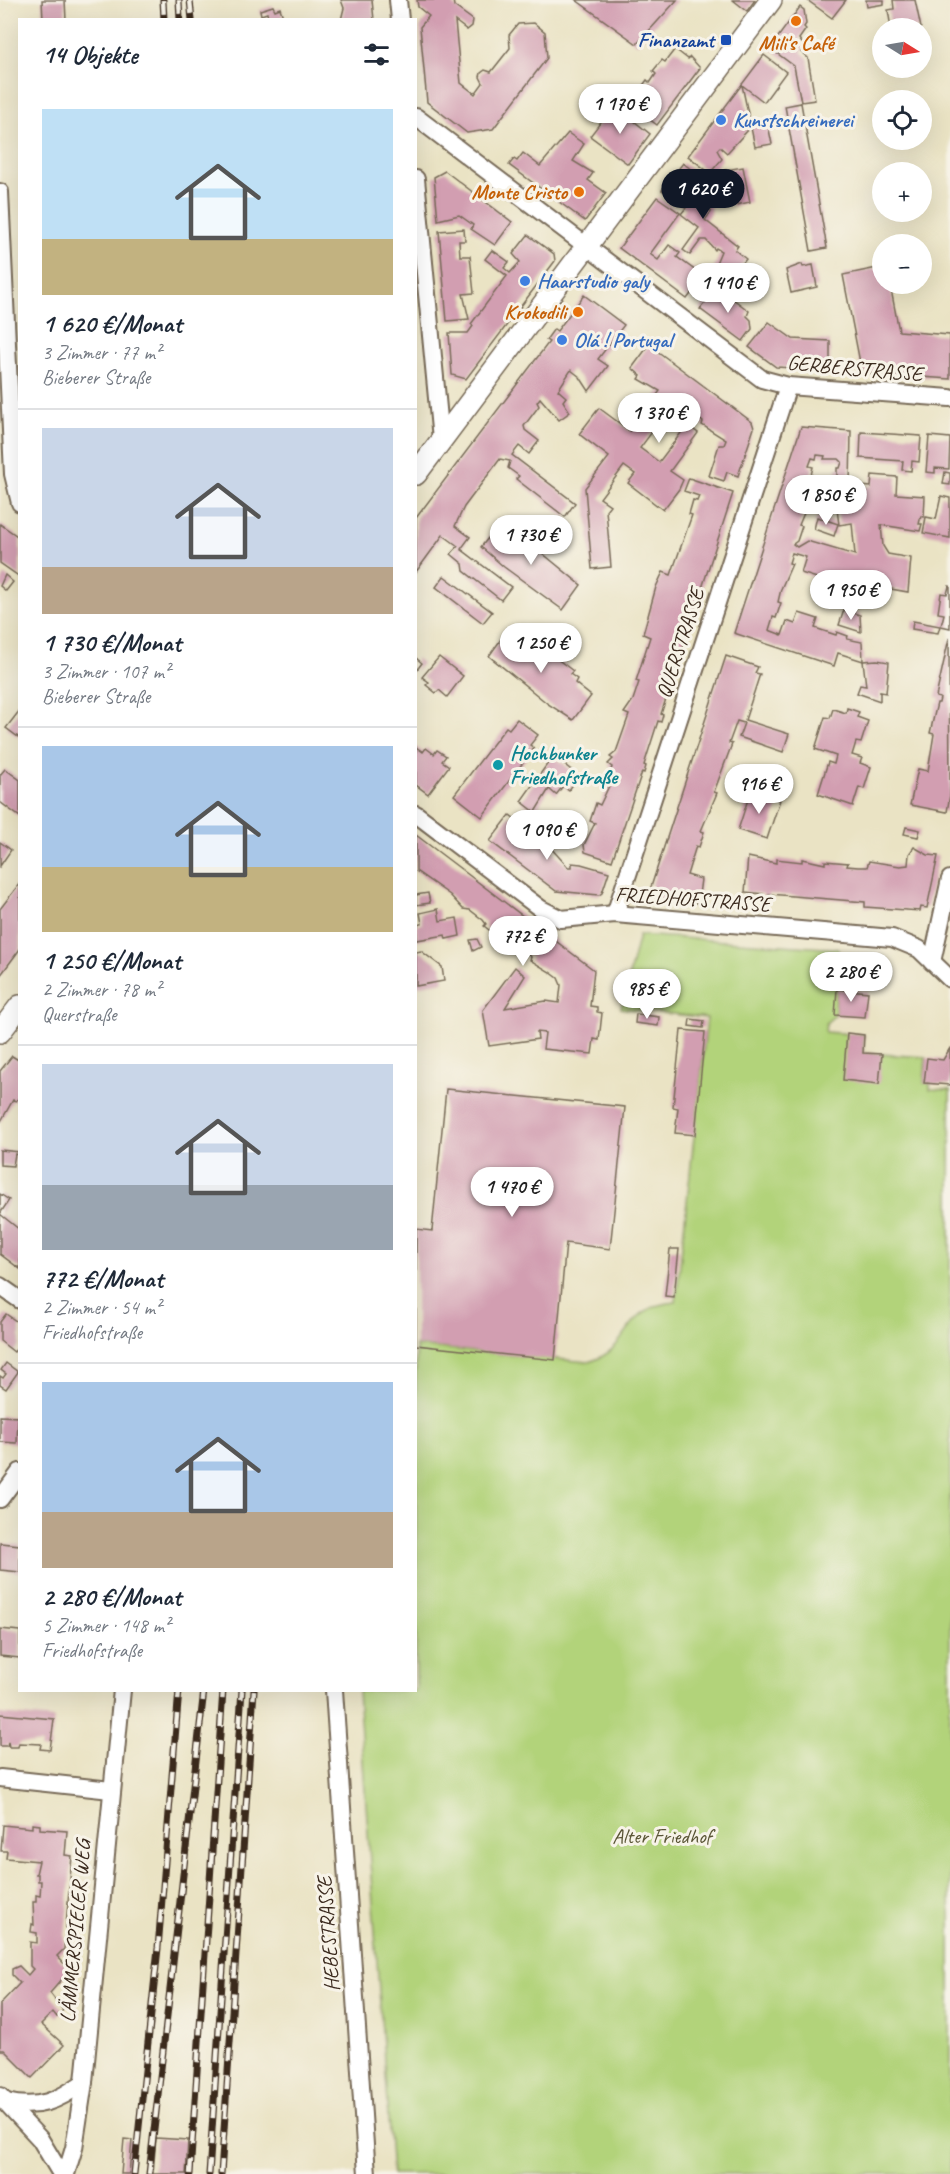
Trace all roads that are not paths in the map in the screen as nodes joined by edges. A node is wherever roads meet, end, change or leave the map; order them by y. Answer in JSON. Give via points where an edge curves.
{"nodes":[{"id":1,"x":398,"y":0,"type":"edge"},
{"id":2,"x":771,"y":0,"type":"edge"},
{"id":3,"x":400,"y":18,"type":"edge"},
{"id":4,"x":417,"y":118,"type":"edge"},
{"id":5,"x":417,"y":189,"type":"edge"},
{"id":6,"x":0,"y":192,"type":"edge"},
{"id":7,"x":585,"y":247,"type":"junction"},
{"id":8,"x":788,"y":386,"type":"junction"},
{"id":9,"x":950,"y":398,"type":"edge"},
{"id":10,"x":441,"y":440,"type":"junction"},
{"id":11,"x":417,"y":473,"type":"edge"},
{"id":12,"x":18,"y":498,"type":"edge"},
{"id":13,"x":0,"y":500,"type":"edge"},
{"id":14,"x":417,"y":815,"type":"edge"},
{"id":15,"x":950,"y":879,"type":"edge"},
{"id":16,"x":615,"y":914,"type":"junction"},
{"id":17,"x":932,"y":962,"type":"junction"},
{"id":18,"x":950,"y":979,"type":"edge"},
{"id":19,"x":18,"y":1009,"type":"edge"},
{"id":20,"x":1,"y":1030,"type":"edge"},
{"id":21,"x":0,"y":1286,"type":"edge"},
{"id":22,"x":18,"y":1299,"type":"edge"},
{"id":23,"x":18,"y":1475,"type":"edge"},
{"id":24,"x":0,"y":1499,"type":"edge"},
{"id":25,"x":122,"y":1692,"type":"edge"},
{"id":26,"x":334,"y":1692,"type":"edge"},
{"id":27,"x":0,"y":1778,"type":"edge"},
{"id":28,"x":111,"y":1790,"type":"junction"},
{"id":29,"x":84,"y":2082,"type":"junction"},
{"id":30,"x":3,"y":2099,"type":"edge"},
{"id":31,"x":64,"y":2174,"type":"edge"},
{"id":32,"x":367,"y":2174,"type":"edge"}],
"edges":[{"from":1,"to":3,"type":"street"},
{"from":2,"to":7,"type":"street"},
{"from":4,"to":7,"type":"street","name":"GERBERSTRASSE"},
{"from":5,"to":10,"type":"street"},
{"from":6,"to":12,"type":"street"},
{"from":7,"to":8,"type":"street","name":"GERBERSTRASSE","via":[[762,379]]},
{"from":7,"to":10,"type":"street"},
{"from":8,"to":9,"type":"street","name":"GERBERSTRASSE"},
{"from":8,"to":16,"type":"street","name":"QUERSTRASSE"},
{"from":10,"to":11,"type":"street"},
{"from":12,"to":13,"type":"street"},
{"from":14,"to":16,"type":"street","name":"FRIEDHOFSTRASSE","via":[[551,915],[572,919]]},
{"from":15,"to":17,"type":"street"},
{"from":16,"to":17,"type":"street","name":"FRIEDHOFSTRASSE","via":[[892,938],[913,944]]},
{"from":17,"to":18,"type":"street","name":"FRIEDHOFSTRASSE"},
{"from":19,"to":20,"type":"street"},
{"from":21,"to":22,"type":"street"},
{"from":23,"to":24,"type":"street"},
{"from":25,"to":28,"type":"street","name":"LÄMMERSPIELER WEG"},
{"from":26,"to":32,"type":"street","name":"HEBESTRASSE"},
{"from":27,"to":28,"type":"street"},
{"from":28,"to":29,"type":"street","name":"LÄMMERSPIELER WEG"},
{"from":29,"to":30,"type":"street","via":[[42,2105],[20,2106]]},
{"from":29,"to":31,"type":"street","name":"LÄMMERSPIELER WEG","via":[[74,2148]]},
{"from":30,"to":31,"type":"street","via":[[40,2139]]}]}
